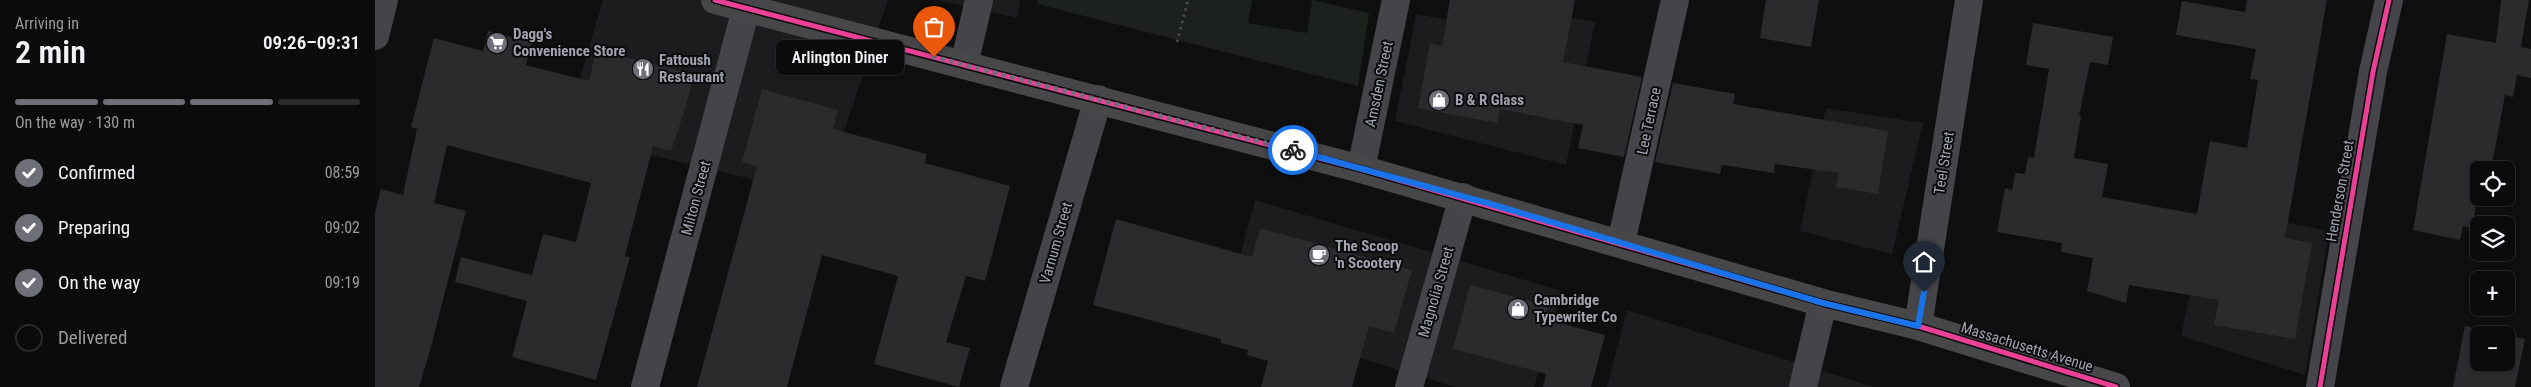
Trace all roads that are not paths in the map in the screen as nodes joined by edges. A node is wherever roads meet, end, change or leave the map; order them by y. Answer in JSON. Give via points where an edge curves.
{"nodes":[{"id":1,"x":384,"y":0,"type":"edge"},
{"id":2,"x":715,"y":0,"type":"edge"},
{"id":3,"x":979,"y":0,"type":"edge"},
{"id":4,"x":1396,"y":0,"type":"edge"},
{"id":5,"x":1675,"y":0,"type":"edge"},
{"id":6,"x":1969,"y":0,"type":"edge"},
{"id":7,"x":2389,"y":0,"type":"edge"},
{"id":8,"x":746,"y":9,"type":"junction"},
{"id":9,"x":375,"y":36,"type":"edge"},
{"id":10,"x":964,"y":65,"type":"junction"},
{"id":11,"x":1098,"y":99,"type":"junction"},
{"id":12,"x":1361,"y":169,"type":"junction"},
{"id":13,"x":1463,"y":197,"type":"junction"},
{"id":14,"x":1621,"y":242,"type":"junction"},
{"id":15,"x":1823,"y":303,"type":"junction"},
{"id":16,"x":1918,"y":326,"type":"junction"},
{"id":17,"x":645,"y":387,"type":"edge"},
{"id":18,"x":1013,"y":387,"type":"edge"},
{"id":19,"x":1409,"y":387,"type":"edge"},
{"id":20,"x":1803,"y":387,"type":"edge"},
{"id":21,"x":2116,"y":387,"type":"edge"},
{"id":22,"x":2320,"y":387,"type":"edge"}],
"edges":[{"from":1,"to":9,"type":"street"},
{"from":2,"to":8,"type":"highway","name":"Massachusetts Avenue"},
{"from":3,"to":10,"type":"street"},
{"from":4,"to":12,"type":"street","name":"Amsden Street"},
{"from":5,"to":14,"type":"street","name":"Lee Terrace"},
{"from":6,"to":16,"type":"street","name":"Teel Street"},
{"from":7,"to":22,"type":"street","name":"Henderson Street","via":[[2373,72]]},
{"from":8,"to":10,"type":"highway","name":"Massachusetts Avenue"},
{"from":8,"to":17,"type":"street","name":"Milton Street"},
{"from":10,"to":11,"type":"highway","name":"Massachusetts Avenue"},
{"from":11,"to":12,"type":"highway","name":"Massachusetts Avenue"},
{"from":11,"to":18,"type":"street","name":"Varnum Street"},
{"from":12,"to":13,"type":"highway","name":"Massachusetts Avenue"},
{"from":13,"to":14,"type":"highway","name":"Massachusetts Avenue"},
{"from":13,"to":19,"type":"street","name":"Magnolia Street"},
{"from":14,"to":15,"type":"highway","name":"Massachusetts Avenue"},
{"from":15,"to":16,"type":"highway","name":"Massachusetts Avenue"},
{"from":15,"to":20,"type":"street"},
{"from":16,"to":21,"type":"highway","name":"Massachusetts Avenue"}]}
